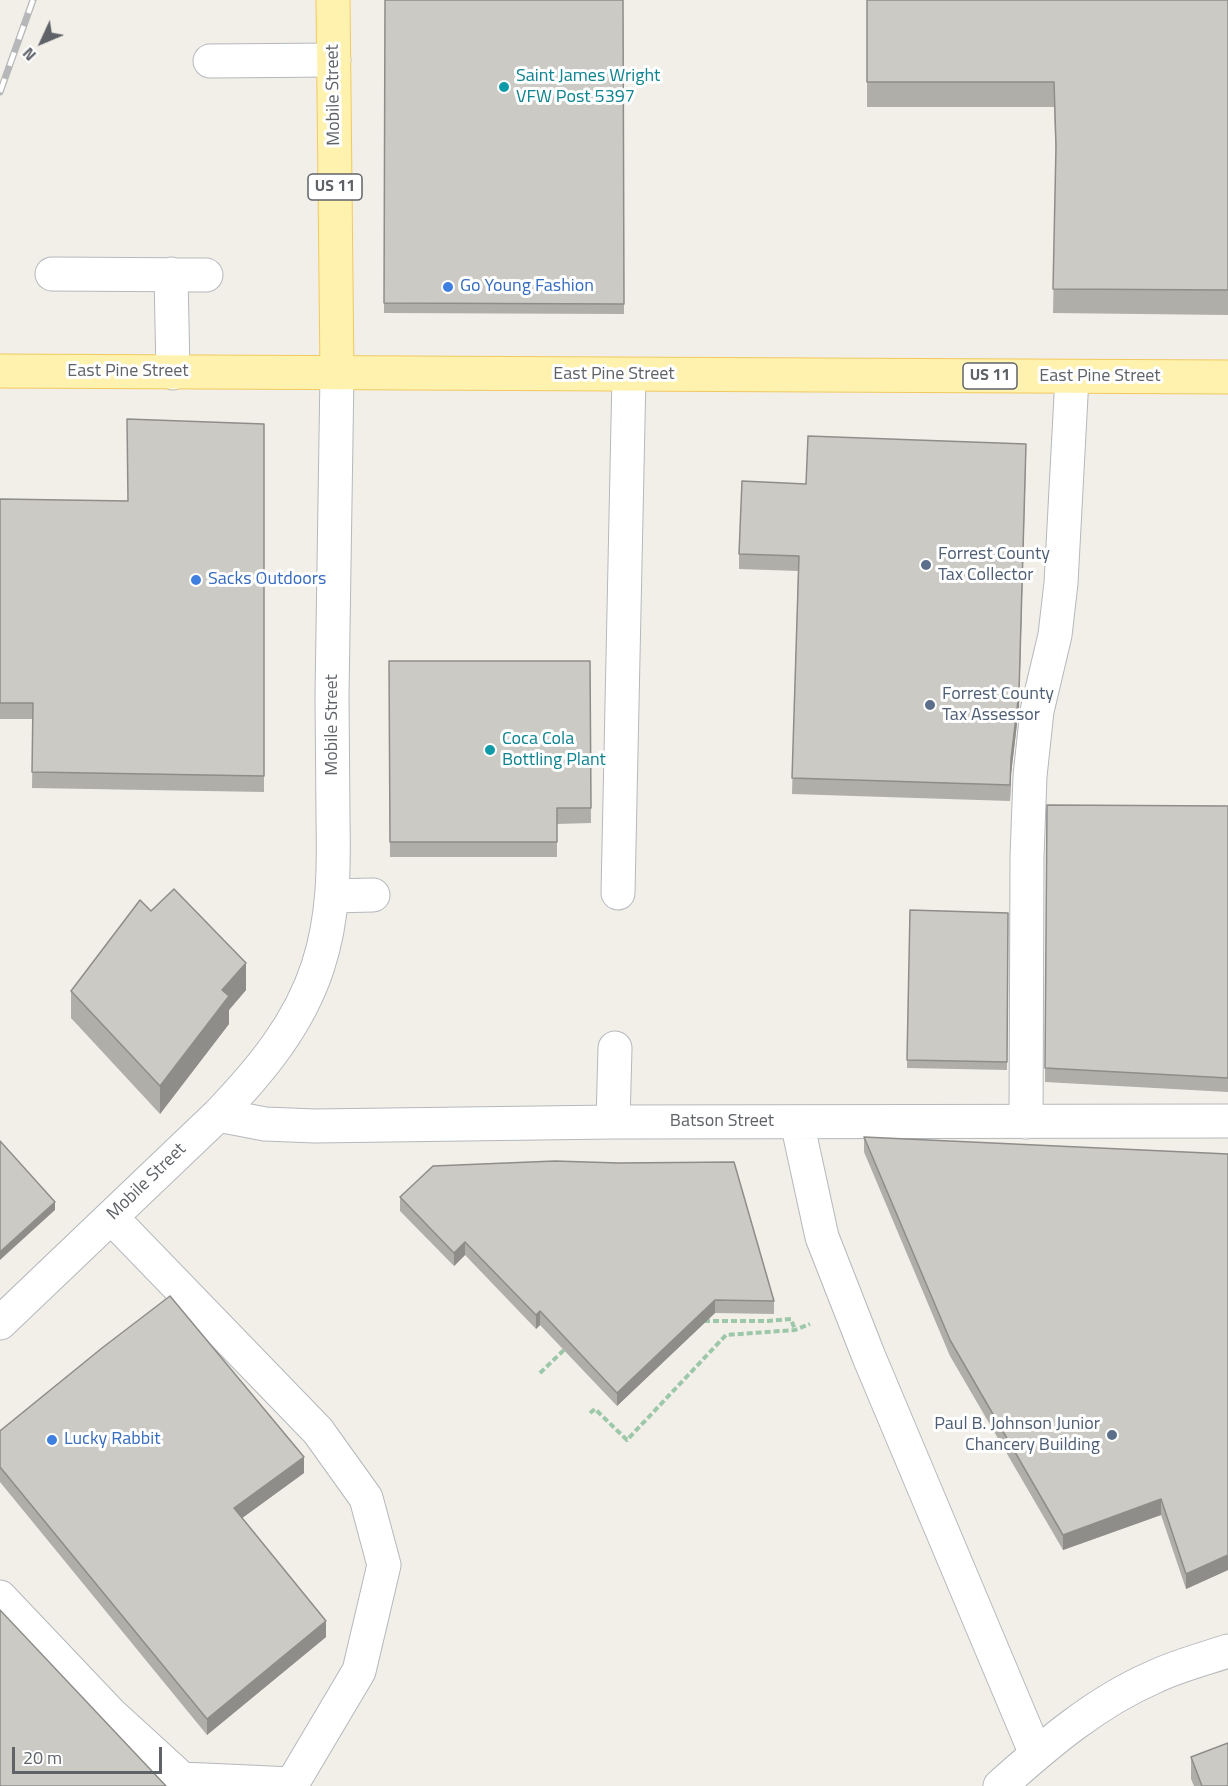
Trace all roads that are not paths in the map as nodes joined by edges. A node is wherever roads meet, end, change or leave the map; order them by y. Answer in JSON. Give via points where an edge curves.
{"nodes":[{"id":1,"x":333,"y":0,"type":"edge"},
{"id":2,"x":334,"y":60,"type":"junction"},
{"id":3,"x":210,"y":61,"type":"dead end"},
{"id":4,"x":52,"y":274,"type":"dead end"},
{"id":5,"x":171,"y":274,"type":"junction"},
{"id":6,"x":206,"y":275,"type":"dead end"},
{"id":7,"x":0,"y":371,"type":"edge"},
{"id":8,"x":173,"y":373,"type":"junction"},
{"id":9,"x":337,"y":373,"type":"junction"},
{"id":10,"x":629,"y":375,"type":"junction"},
{"id":11,"x":1072,"y":376,"type":"junction"},
{"id":12,"x":1228,"y":377,"type":"edge"},
{"id":13,"x":618,"y":893,"type":"dead end"},
{"id":14,"x":373,"y":895,"type":"dead end"},
{"id":15,"x":332,"y":896,"type":"junction"},
{"id":16,"x":615,"y":1048,"type":"dead end"},
{"id":17,"x":218,"y":1114,"type":"junction"},
{"id":18,"x":1228,"y":1121,"type":"edge"},
{"id":19,"x":613,"y":1122,"type":"junction"},
{"id":20,"x":797,"y":1122,"type":"junction"},
{"id":21,"x":1026,"y":1122,"type":"junction"},
{"id":22,"x":111,"y":1217,"type":"junction"},
{"id":23,"x":0,"y":1323,"type":"edge"},
{"id":24,"x":0,"y":1597,"type":"edge"},
{"id":25,"x":1228,"y":1651,"type":"edge"},
{"id":26,"x":1036,"y":1754,"type":"junction"},
{"id":27,"x":1000,"y":1786,"type":"edge"}],
"edges":[{"from":1,"to":2,"type":"main road","name":"Mobile Street","number":"US 11"},
{"from":2,"to":3,"type":"street"},
{"from":2,"to":9,"type":"main road","name":"Mobile Street","number":"US 11"},
{"from":4,"to":5,"type":"street"},
{"from":5,"to":6,"type":"street"},
{"from":5,"to":8,"type":"street"},
{"from":7,"to":8,"type":"main road","name":"East Pine Street","number":"US 11"},
{"from":8,"to":9,"type":"main road","name":"East Pine Street","number":"US 11"},
{"from":9,"to":10,"type":"main road","name":"East Pine Street","number":"US 11"},
{"from":9,"to":15,"type":"street","name":"Mobile Street"},
{"from":10,"to":11,"type":"main road","name":"East Pine Street","number":"US 11"},
{"from":10,"to":13,"type":"street"},
{"from":11,"to":12,"type":"main road","name":"East Pine Street","number":"US 11"},
{"from":11,"to":21,"type":"street","via":[[1059,604],[1037,711],[1030,776]]},
{"from":14,"to":15,"type":"street"},
{"from":15,"to":17,"type":"street","name":"Mobile Street","via":[[329,927],[318,967],[301,1008],[275,1050]]},
{"from":16,"to":19,"type":"street"},
{"from":17,"to":19,"type":"street","name":"Batson Street","via":[[265,1124],[315,1126]]},
{"from":17,"to":22,"type":"street","name":"Mobile Street"},
{"from":18,"to":21,"type":"street","name":"Batson Street"},
{"from":19,"to":20,"type":"street","name":"Batson Street"},
{"from":20,"to":21,"type":"street","name":"Batson Street"},
{"from":20,"to":26,"type":"street","via":[[822,1237]]},
{"from":22,"to":23,"type":"street","name":"Mobile Street"},
{"from":22,"to":24,"type":"street","via":[[318,1431],[366,1498],[384,1565],[359,1671],[292,1784],[182,1779],[112,1715]]},
{"from":25,"to":26,"type":"street","via":[[1155,1676],[1115,1697]]},
{"from":26,"to":27,"type":"street"}]}
